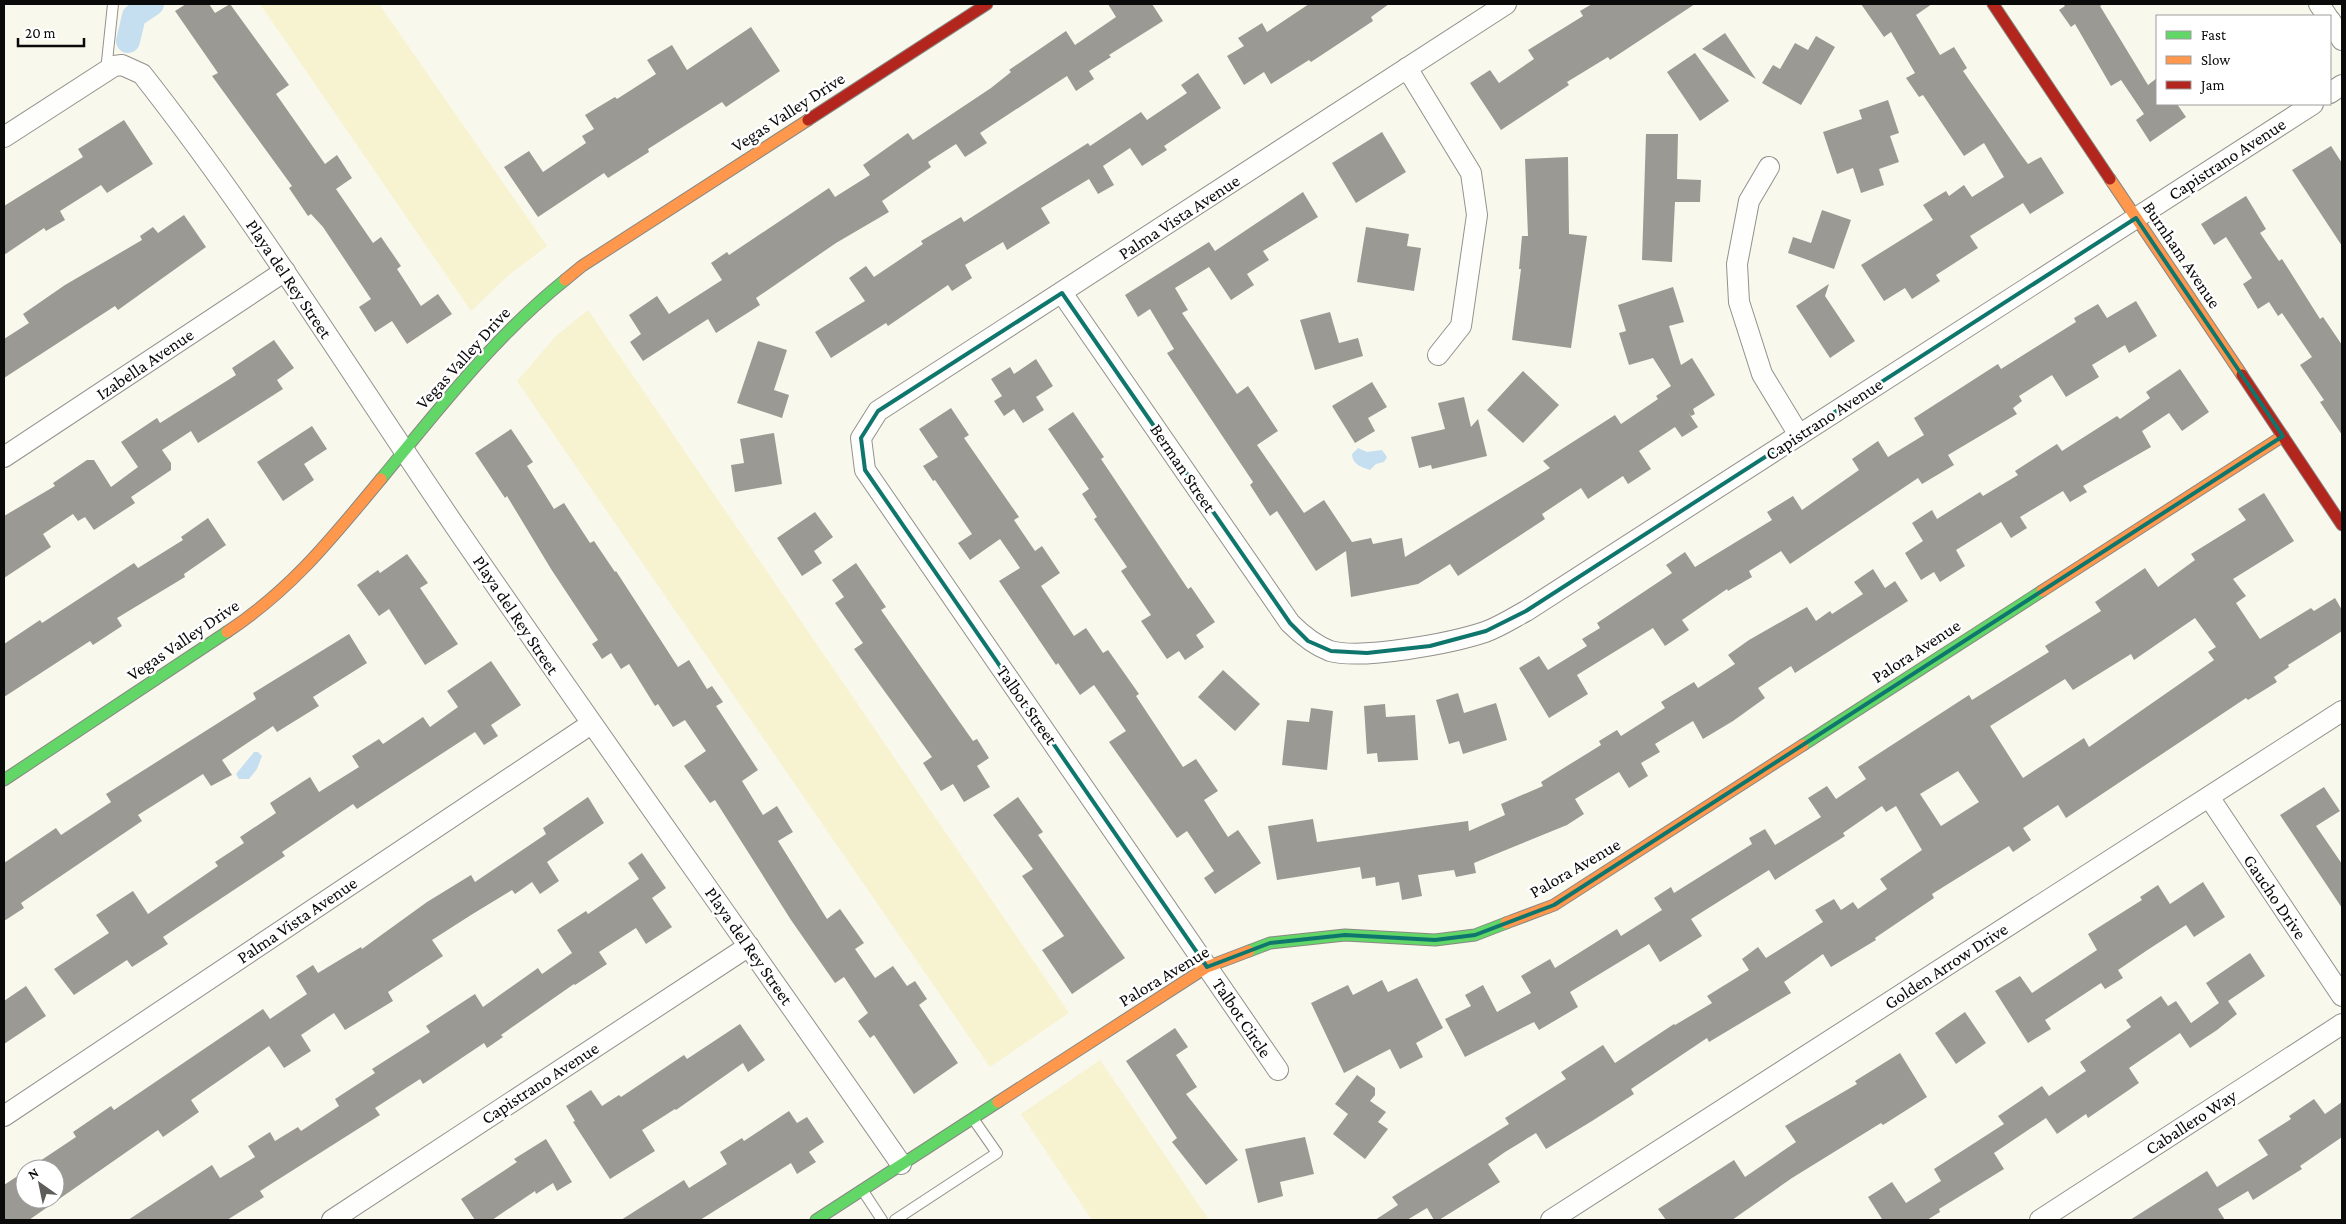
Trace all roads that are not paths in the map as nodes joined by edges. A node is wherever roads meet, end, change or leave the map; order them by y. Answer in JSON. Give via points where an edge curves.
{"nodes":[{"id":1,"x":113,"y":4,"type":"edge"},
{"id":2,"x":988,"y":4,"type":"edge"},
{"id":3,"x":1506,"y":4,"type":"edge"},
{"id":4,"x":1993,"y":4,"type":"edge"},
{"id":5,"x":2319,"y":4,"type":"edge"},
{"id":6,"x":2326,"y":15,"type":"edge"},
{"id":7,"x":2331,"y":22,"type":"edge"},
{"id":8,"x":2342,"y":40,"type":"edge"},
{"id":9,"x":1407,"y":68,"type":"junction"},
{"id":10,"x":106,"y":71,"type":"junction"},
{"id":11,"x":2342,"y":85,"type":"edge"},
{"id":12,"x":2331,"y":92,"type":"edge"},
{"id":13,"x":2310,"y":105,"type":"edge"},
{"id":14,"x":4,"y":137,"type":"edge"},
{"id":15,"x":1768,"y":167,"type":"dead end"},
{"id":16,"x":2136,"y":218,"type":"junction"},
{"id":17,"x":285,"y":271,"type":"junction"},
{"id":18,"x":1062,"y":292,"type":"junction"},
{"id":19,"x":1438,"y":355,"type":"dead end"},
{"id":20,"x":1799,"y":435,"type":"junction"},
{"id":21,"x":2283,"y":436,"type":"junction"},
{"id":22,"x":860,"y":438,"type":"joint"},
{"id":23,"x":404,"y":452,"type":"junction"},
{"id":24,"x":4,"y":457,"type":"edge"},
{"id":25,"x":2342,"y":525,"type":"edge"},
{"id":26,"x":1308,"y":640,"type":"joint"},
{"id":27,"x":2342,"y":711,"type":"edge"},
{"id":28,"x":590,"y":724,"type":"junction"},
{"id":29,"x":4,"y":780,"type":"edge"},
{"id":30,"x":2209,"y":797,"type":"junction"},
{"id":31,"x":749,"y":946,"type":"junction"},
{"id":32,"x":1207,"y":967,"type":"junction"},
{"id":33,"x":2342,"y":996,"type":"edge"},
{"id":34,"x":2342,"y":1024,"type":"edge"},
{"id":35,"x":1278,"y":1070,"type":"dead end"},
{"id":36,"x":4,"y":1116,"type":"edge"},
{"id":37,"x":973,"y":1118,"type":"junction"},
{"id":38,"x":901,"y":1164,"type":"junction"},
{"id":39,"x":862,"y":1190,"type":"junction"},
{"id":40,"x":332,"y":1220,"type":"edge"},
{"id":41,"x":816,"y":1220,"type":"edge"},
{"id":42,"x":882,"y":1220,"type":"edge"},
{"id":43,"x":895,"y":1220,"type":"edge"},
{"id":44,"x":1550,"y":1220,"type":"edge"},
{"id":45,"x":2040,"y":1220,"type":"edge"}],
"edges":[{"from":1,"to":10,"type":"lane"},
{"from":2,"to":23,"type":"street","name":"Vegas Valley Drive","via":[[582,266],[529,309],[488,352]]},
{"from":3,"to":9,"type":"street","name":"Palma Vista Avenue"},
{"from":4,"to":16,"type":"street","name":"Burnham Avenue"},
{"from":5,"to":6,"type":"street"},
{"from":7,"to":8,"type":"street"},
{"from":9,"to":18,"type":"street","name":"Palma Vista Avenue"},
{"from":9,"to":19,"type":"street","via":[[1472,173],[1477,215],[1461,326]]},
{"from":10,"to":14,"type":"street"},
{"from":10,"to":17,"type":"street","name":"Playa del Rey Street","via":[[114,66],[130,67],[142,74]]},
{"from":11,"to":12,"type":"street"},
{"from":13,"to":16,"type":"street","name":"Capistrano Avenue"},
{"from":15,"to":20,"type":"street","via":[[1749,201],[1737,264],[1739,302],[1762,374]]},
{"from":16,"to":20,"type":"street","name":"Capistrano Avenue"},
{"from":16,"to":21,"type":"street","name":"Burnham Avenue"},
{"from":17,"to":23,"type":"street","name":"Playa del Rey Street"},
{"from":17,"to":24,"type":"street","name":"Izabella Avenue"},
{"from":18,"to":22,"type":"street","name":"Palma Vista Avenue","via":[[878,411]]},
{"from":18,"to":26,"type":"street","name":"Berman Street","via":[[1290,623]]},
{"from":20,"to":26,"type":"street","name":"Capistrano Avenue","via":[[1526,611],[1486,632],[1430,646],[1367,653],[1331,651]]},
{"from":21,"to":25,"type":"street","name":"Burnham Avenue"},
{"from":21,"to":32,"type":"street","name":"Palora Avenue","via":[[1554,905],[1475,935],[1435,940],[1345,935],[1270,943]]},
{"from":22,"to":32,"type":"street","name":"Talbot Street","via":[[866,470]]},
{"from":23,"to":28,"type":"street","name":"Playa del Rey Street"},
{"from":23,"to":29,"type":"street","name":"Vegas Valley Drive","via":[[312,562],[271,600],[236,627]]},
{"from":27,"to":30,"type":"street","name":"Golden Arrow Drive"},
{"from":28,"to":31,"type":"street","name":"Playa del Rey Street"},
{"from":28,"to":36,"type":"street","name":"Palma Vista Avenue"},
{"from":30,"to":33,"type":"street","name":"Gaucho Drive"},
{"from":30,"to":44,"type":"street","name":"Golden Arrow Drive"},
{"from":31,"to":38,"type":"street","name":"Playa del Rey Street"},
{"from":31,"to":40,"type":"street","name":"Capistrano Avenue"},
{"from":32,"to":35,"type":"street","name":"Talbot Circle"},
{"from":32,"to":37,"type":"street","name":"Palora Avenue"},
{"from":34,"to":45,"type":"street","name":"Caballero Way"},
{"from":37,"to":38,"type":"street","name":"Palora Avenue"},
{"from":37,"to":43,"type":"lane","via":[[996,1153]]},
{"from":38,"to":39,"type":"street","name":"Palora Avenue"},
{"from":39,"to":41,"type":"street","name":"Palora Avenue"},
{"from":39,"to":42,"type":"lane"}]}
